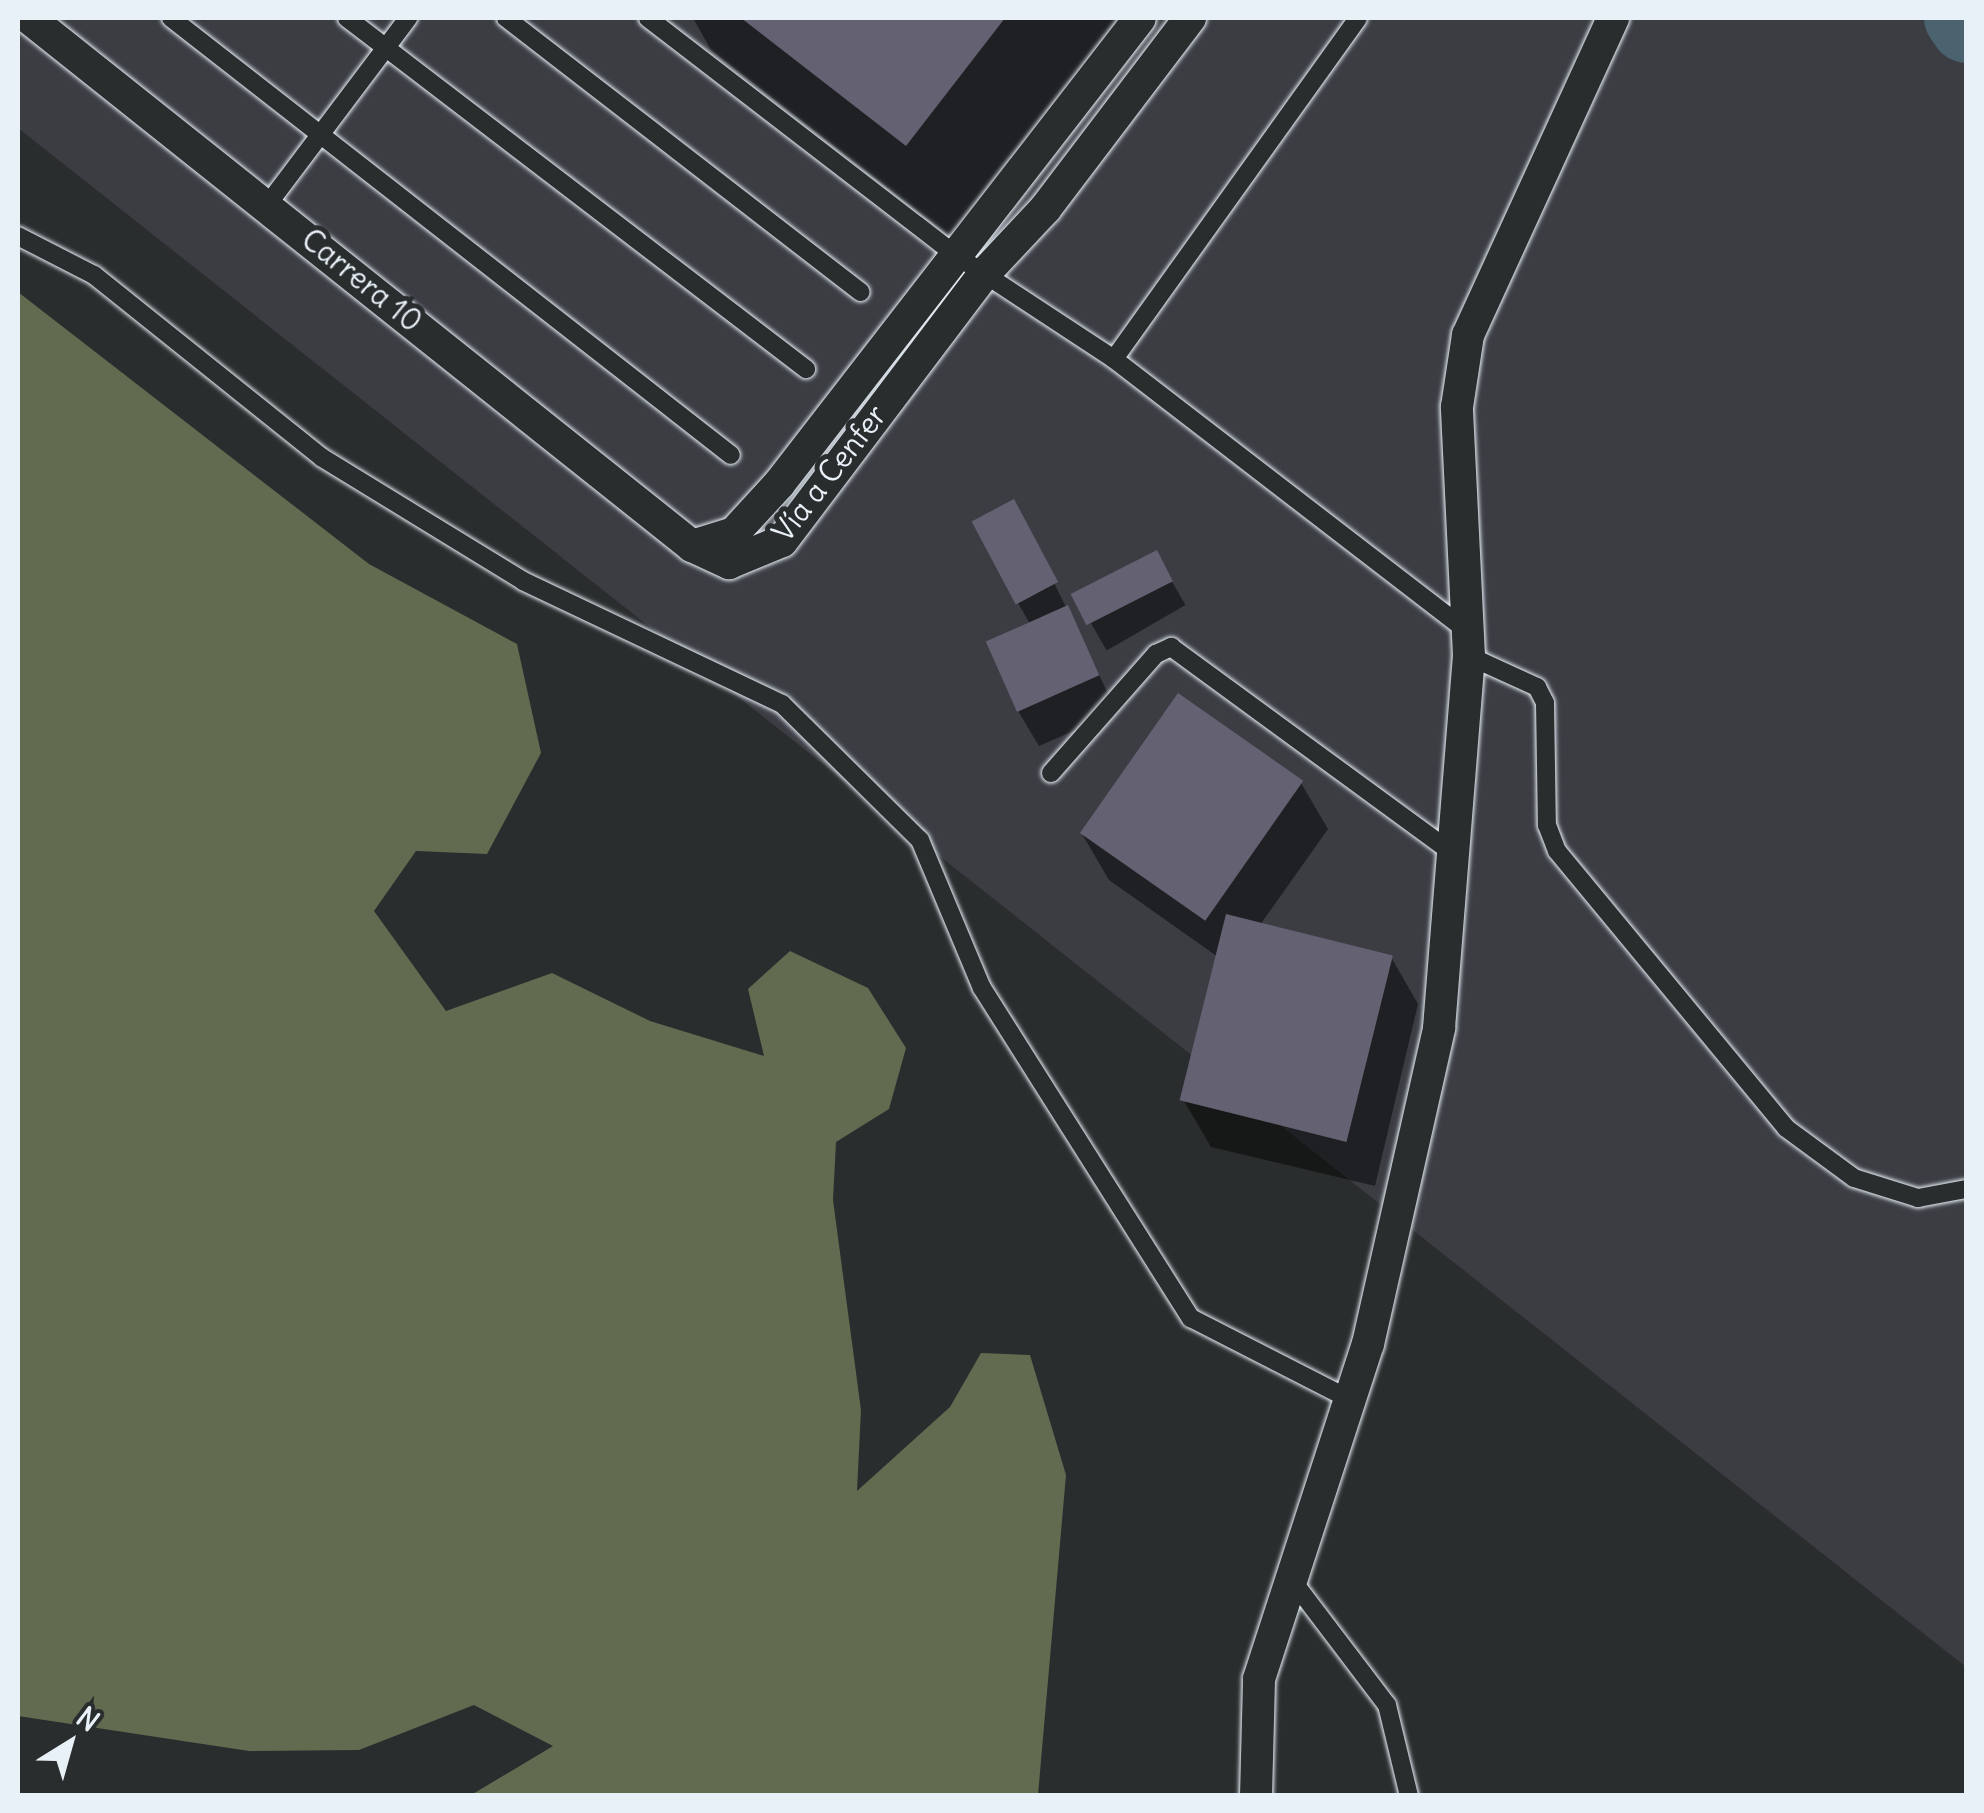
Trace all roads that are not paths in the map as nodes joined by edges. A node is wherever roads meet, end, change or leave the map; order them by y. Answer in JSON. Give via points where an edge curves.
{"nodes":[{"id":1,"x":30,"y":18,"type":"edge"},
{"id":2,"x":171,"y":18,"type":"edge"},
{"id":3,"x":346,"y":18,"type":"edge"},
{"id":4,"x":408,"y":18,"type":"edge"},
{"id":5,"x":506,"y":18,"type":"edge"},
{"id":6,"x":648,"y":18,"type":"edge"},
{"id":7,"x":1140,"y":18,"type":"edge"},
{"id":8,"x":1190,"y":18,"type":"edge"},
{"id":9,"x":1358,"y":18,"type":"edge"},
{"id":10,"x":1613,"y":18,"type":"edge"},
{"id":11,"x":386,"y":47,"type":"junction"},
{"id":12,"x":320,"y":134,"type":"junction"},
{"id":13,"x":268,"y":204,"type":"junction"},
{"id":14,"x":18,"y":236,"type":"edge"},
{"id":15,"x":954,"y":254,"type":"junction"},
{"id":16,"x":983,"y":274,"type":"junction"},
{"id":17,"x":861,"y":292,"type":"dead end"},
{"id":18,"x":1114,"y":359,"type":"junction"},
{"id":19,"x":806,"y":368,"type":"dead end"},
{"id":20,"x":731,"y":455,"type":"dead end"},
{"id":21,"x":692,"y":546,"type":"junction"},
{"id":22,"x":1467,"y":643,"type":"junction"},
{"id":23,"x":1051,"y":773,"type":"dead end"},
{"id":24,"x":1454,"y":855,"type":"junction"},
{"id":25,"x":1966,"y":1189,"type":"edge"},
{"id":26,"x":1349,"y":1400,"type":"junction"},
{"id":27,"x":1288,"y":1575,"type":"junction"},
{"id":28,"x":1256,"y":1796,"type":"edge"},
{"id":29,"x":1409,"y":1796,"type":"edge"}],
"edges":[{"from":1,"to":13,"type":"street","name":"Carrera 10"},
{"from":2,"to":12,"type":"lane"},
{"from":3,"to":11,"type":"lane"},
{"from":4,"to":11,"type":"lane"},
{"from":5,"to":17,"type":"lane"},
{"from":6,"to":15,"type":"lane"},
{"from":7,"to":15,"type":"street","name":"Vía a Cenfer"},
{"from":8,"to":16,"type":"street","name":"Vía a Cenfer","via":[[1045,209]]},
{"from":9,"to":18,"type":"lane"},
{"from":10,"to":22,"type":"street","via":[[1468,335],[1457,407]]},
{"from":11,"to":12,"type":"lane"},
{"from":11,"to":19,"type":"lane"},
{"from":12,"to":13,"type":"lane"},
{"from":12,"to":20,"type":"lane"},
{"from":13,"to":21,"type":"street","name":"Carrera 10"},
{"from":14,"to":26,"type":"lane","via":[[94,274],[321,456],[523,581],[782,704],[920,840],[982,988],[1191,1318]]},
{"from":15,"to":16,"type":"lane"},
{"from":15,"to":21,"type":"street","name":"Vía a Cenfer","via":[[754,514],[734,532]]},
{"from":16,"to":18,"type":"lane"},
{"from":16,"to":21,"type":"street","name":"Vía a Cenfer","via":[[782,541],[728,564]]},
{"from":18,"to":22,"type":"lane"},
{"from":22,"to":24,"type":"street"},
{"from":22,"to":25,"type":"lane","via":[[1537,686],[1545,703],[1545,806],[1557,851],[1786,1128],[1854,1178],[1918,1198]]},
{"from":23,"to":24,"type":"lane","via":[[1156,654],[1171,647]]},
{"from":24,"to":26,"type":"street","via":[[1439,1028],[1368,1344]]},
{"from":26,"to":27,"type":"street"},
{"from":27,"to":28,"type":"street","via":[[1259,1679]]},
{"from":27,"to":29,"type":"lane","via":[[1388,1705]]}]}
